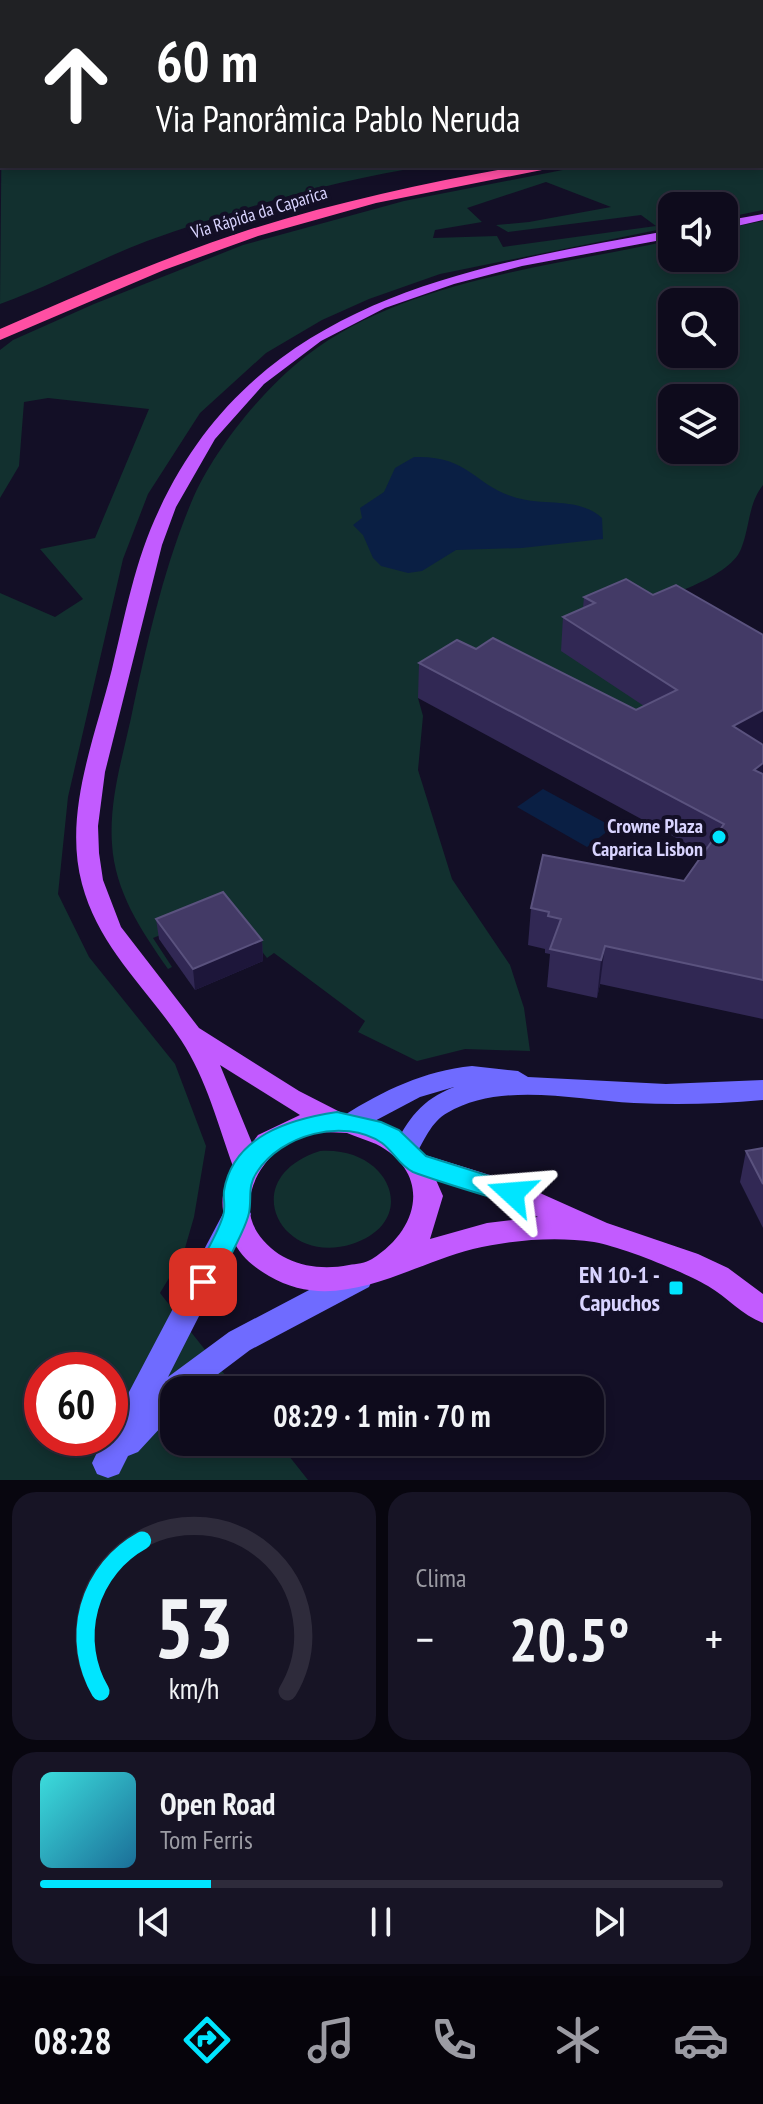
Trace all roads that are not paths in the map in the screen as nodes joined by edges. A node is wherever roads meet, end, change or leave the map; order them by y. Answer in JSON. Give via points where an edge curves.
{"nodes":[{"id":1,"x":485,"y":168,"type":"edge"},
{"id":2,"x":531,"y":168,"type":"edge"},
{"id":3,"x":763,"y":217,"type":"edge"},
{"id":4,"x":738,"y":222,"type":"edge"},
{"id":5,"x":658,"y":237,"type":"edge"},
{"id":6,"x":0,"y":320,"type":"edge"},
{"id":7,"x":0,"y":335,"type":"edge"},
{"id":8,"x":189,"y":1032,"type":"junction"},
{"id":9,"x":541,"y":1087,"type":"junction"},
{"id":10,"x":763,"y":1090,"type":"edge"},
{"id":11,"x":344,"y":1122,"type":"junction"},
{"id":12,"x":412,"y":1156,"type":"junction"},
{"id":13,"x":246,"y":1167,"type":"junction"},
{"id":14,"x":237,"y":1214,"type":"junction"},
{"id":15,"x":597,"y":1231,"type":"junction"},
{"id":16,"x":373,"y":1272,"type":"junction"},
{"id":17,"x":763,"y":1310,"type":"edge"},
{"id":18,"x":192,"y":1376,"type":"edge"},
{"id":19,"x":160,"y":1407,"type":"edge"}],
"edges":[{"from":1,"to":6,"type":"highway","name":"Via Rápida da Caparica","via":[[366,191],[248,223],[149,257]]},
{"from":2,"to":7,"type":"highway","name":"Via Rápida da Caparica","via":[[400,193],[263,230],[153,269]]},
{"from":3,"to":4,"type":"main road"},
{"from":5,"to":8,"type":"main road","via":[[482,271],[346,320],[258,380],[188,470],[159,530],[137,604],[90,802],[88,836],[93,882],[113,937]]},
{"from":8,"to":11,"type":"main road","via":[[290,1098]]},
{"from":8,"to":13,"type":"main road","via":[[220,1085]]},
{"from":9,"to":10,"type":"street","via":[[677,1094]]},
{"from":9,"to":11,"type":"street","via":[[495,1075],[460,1075],[419,1087]]},
{"from":9,"to":12,"type":"street","via":[[485,1090],[452,1099],[428,1113]]},
{"from":11,"to":12,"type":"main road","via":[[381,1133]]},
{"from":11,"to":13,"type":"main road","via":[[283,1133]]},
{"from":12,"to":15,"type":"main road"},
{"from":12,"to":16,"type":"main road","via":[[428,1191],[425,1221],[408,1248]]},
{"from":13,"to":14,"type":"main road","via":[[237,1190]]},
{"from":14,"to":16,"type":"main road","via":[[251,1246],[282,1270],[322,1281]]},
{"from":14,"to":19,"type":"street","via":[[108,1463]]},
{"from":15,"to":16,"type":"main road","via":[[553,1226],[502,1232],[447,1244]]},
{"from":15,"to":17,"type":"main road","via":[[718,1277]]},
{"from":16,"to":18,"type":"street","via":[[260,1328]]}]}
